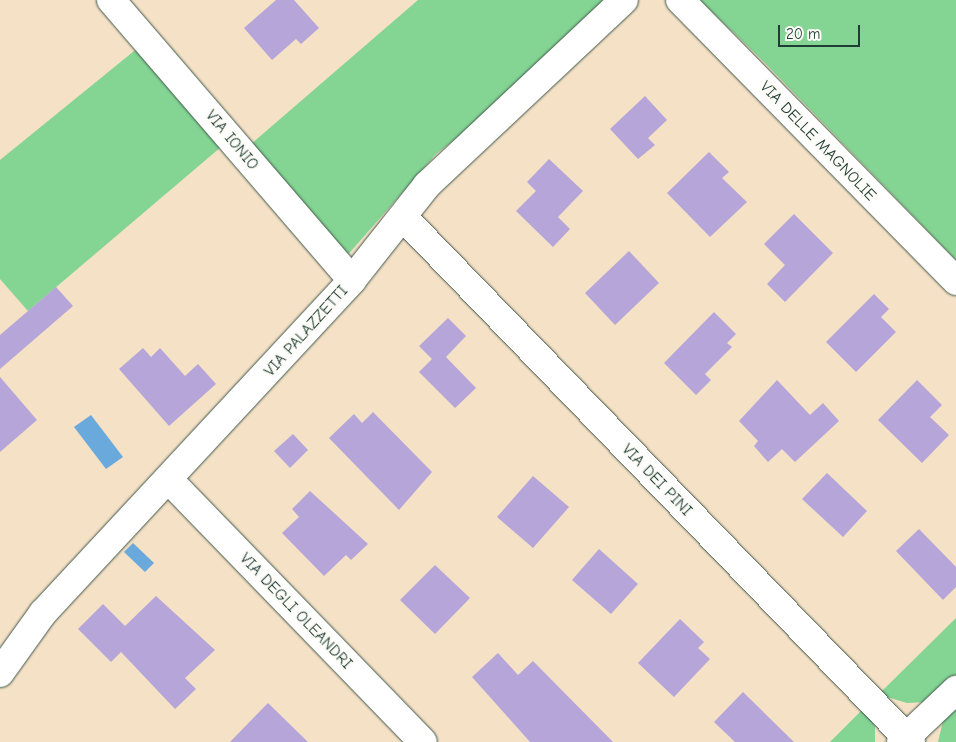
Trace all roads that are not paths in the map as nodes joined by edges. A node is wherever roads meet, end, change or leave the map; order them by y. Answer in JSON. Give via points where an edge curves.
{"nodes":[{"id":1,"x":111,"y":0,"type":"edge"},
{"id":2,"x":624,"y":0,"type":"edge"},
{"id":3,"x":680,"y":0,"type":"edge"},
{"id":4,"x":404,"y":218,"type":"junction"},
{"id":5,"x":352,"y":280,"type":"junction"},
{"id":6,"x":956,"y":281,"type":"edge"},
{"id":7,"x":170,"y":481,"type":"junction"},
{"id":8,"x":0,"y":673,"type":"edge"},
{"id":9,"x":956,"y":690,"type":"edge"},
{"id":10,"x":906,"y":740,"type":"edge"},
{"id":11,"x":423,"y":742,"type":"edge"}],
"edges":[{"from":1,"to":5,"type":"street","name":"VIA IONIO"},
{"from":2,"to":4,"type":"street","name":"VIA PALAZZETTI","via":[[427,185]]},
{"from":3,"to":6,"type":"street","name":"VIA DELLE MAGNOLIE"},
{"from":4,"to":5,"type":"street","name":"VIA PALAZZETTI"},
{"from":4,"to":10,"type":"street","name":"VIA DEI PINI"},
{"from":5,"to":7,"type":"street","name":"VIA PALAZZETTI"},
{"from":7,"to":8,"type":"street","name":"VIA PALAZZETTI","via":[[43,612]]},
{"from":7,"to":11,"type":"street","name":"VIA DEGLI OLEANDRI"},
{"from":9,"to":10,"type":"street"}]}
